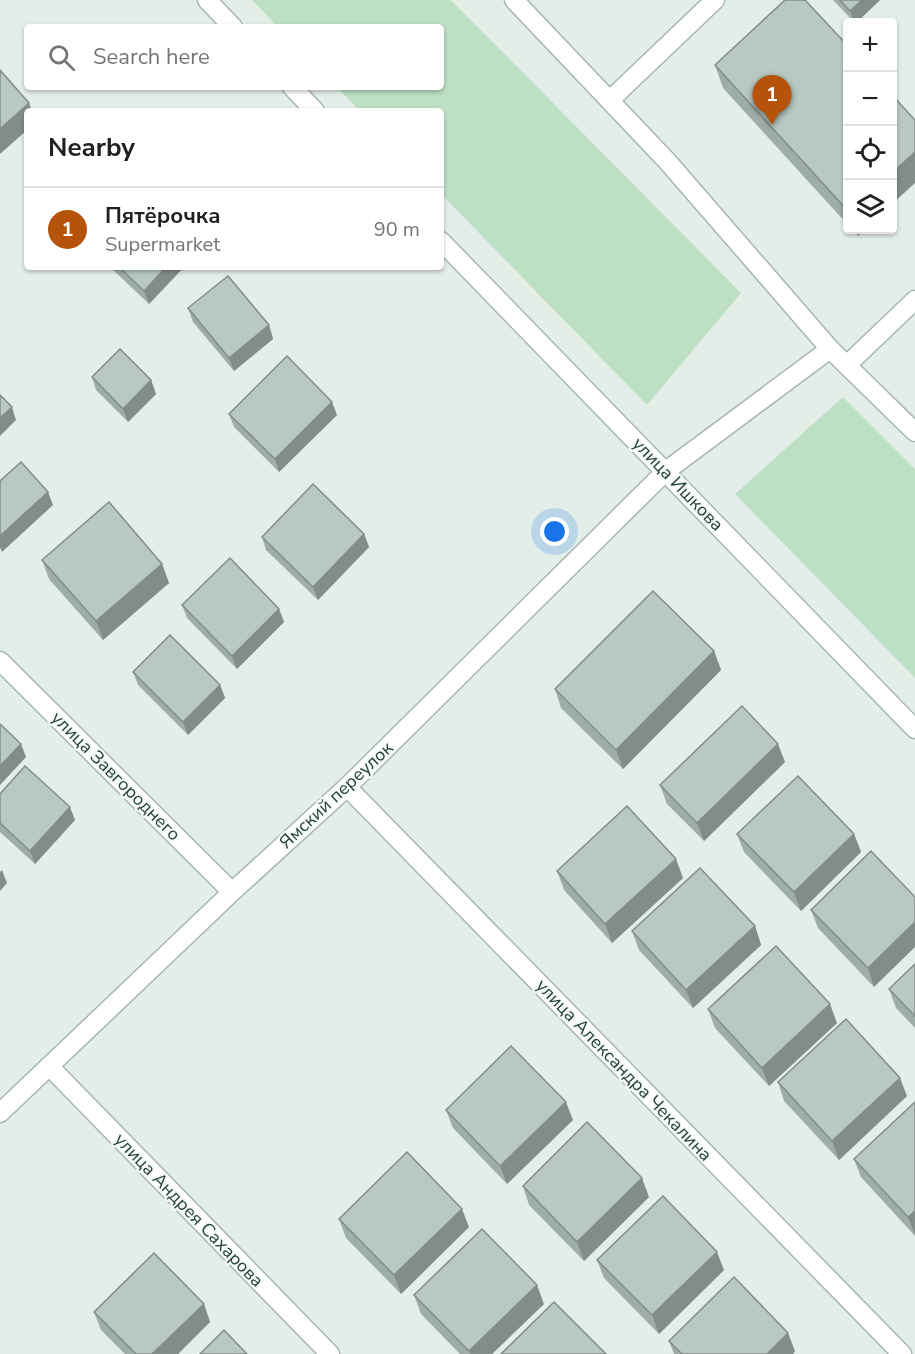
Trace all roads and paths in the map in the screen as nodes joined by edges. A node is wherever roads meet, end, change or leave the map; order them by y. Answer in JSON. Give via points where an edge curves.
{"nodes":[{"id":1,"x":207,"y":0,"type":"edge"},
{"id":2,"x":514,"y":0,"type":"edge"},
{"id":3,"x":715,"y":0,"type":"edge"},
{"id":4,"x":230,"y":24,"type":"edge"},
{"id":5,"x":294,"y":90,"type":"edge"},
{"id":6,"x":610,"y":100,"type":"junction"},
{"id":7,"x":312,"y":108,"type":"edge"},
{"id":8,"x":444,"y":244,"type":"edge"},
{"id":9,"x":915,"y":300,"type":"edge"},
{"id":10,"x":831,"y":349,"type":"junction"},
{"id":11,"x":848,"y":364,"type":"junction"},
{"id":12,"x":915,"y":432,"type":"edge"},
{"id":13,"x":666,"y":471,"type":"junction"},
{"id":14,"x":0,"y":661,"type":"edge"},
{"id":15,"x":915,"y":729,"type":"edge"},
{"id":16,"x":347,"y":786,"type":"junction"},
{"id":17,"x":232,"y":892,"type":"junction"},
{"id":18,"x":49,"y":1066,"type":"junction"},
{"id":19,"x":0,"y":1113,"type":"edge"},
{"id":20,"x":330,"y":1354,"type":"edge"},
{"id":21,"x":902,"y":1354,"type":"edge"}],
"edges":[{"from":1,"to":4,"type":"street"},
{"from":2,"to":6,"type":"street"},
{"from":3,"to":6,"type":"street"},
{"from":5,"to":7,"type":"street"},
{"from":6,"to":10,"type":"street"},
{"from":8,"to":13,"type":"street","name":"улица Ишкова"},
{"from":9,"to":11,"type":"street"},
{"from":10,"to":11,"type":"street"},
{"from":10,"to":13,"type":"street","name":"Ямский переулок"},
{"from":11,"to":12,"type":"street"},
{"from":13,"to":15,"type":"street","name":"улица Ишкова"},
{"from":13,"to":16,"type":"street","name":"Ямский переулок"},
{"from":14,"to":17,"type":"street","name":"улица Завгороднего"},
{"from":16,"to":17,"type":"street","name":"Ямский переулок"},
{"from":16,"to":21,"type":"street","name":"улица Александра Чекалина"},
{"from":17,"to":18,"type":"street","name":"Ямский переулок"},
{"from":18,"to":19,"type":"street","name":"Ямский переулок"},
{"from":18,"to":20,"type":"street","name":"улица Андрея Сахарова"}]}
